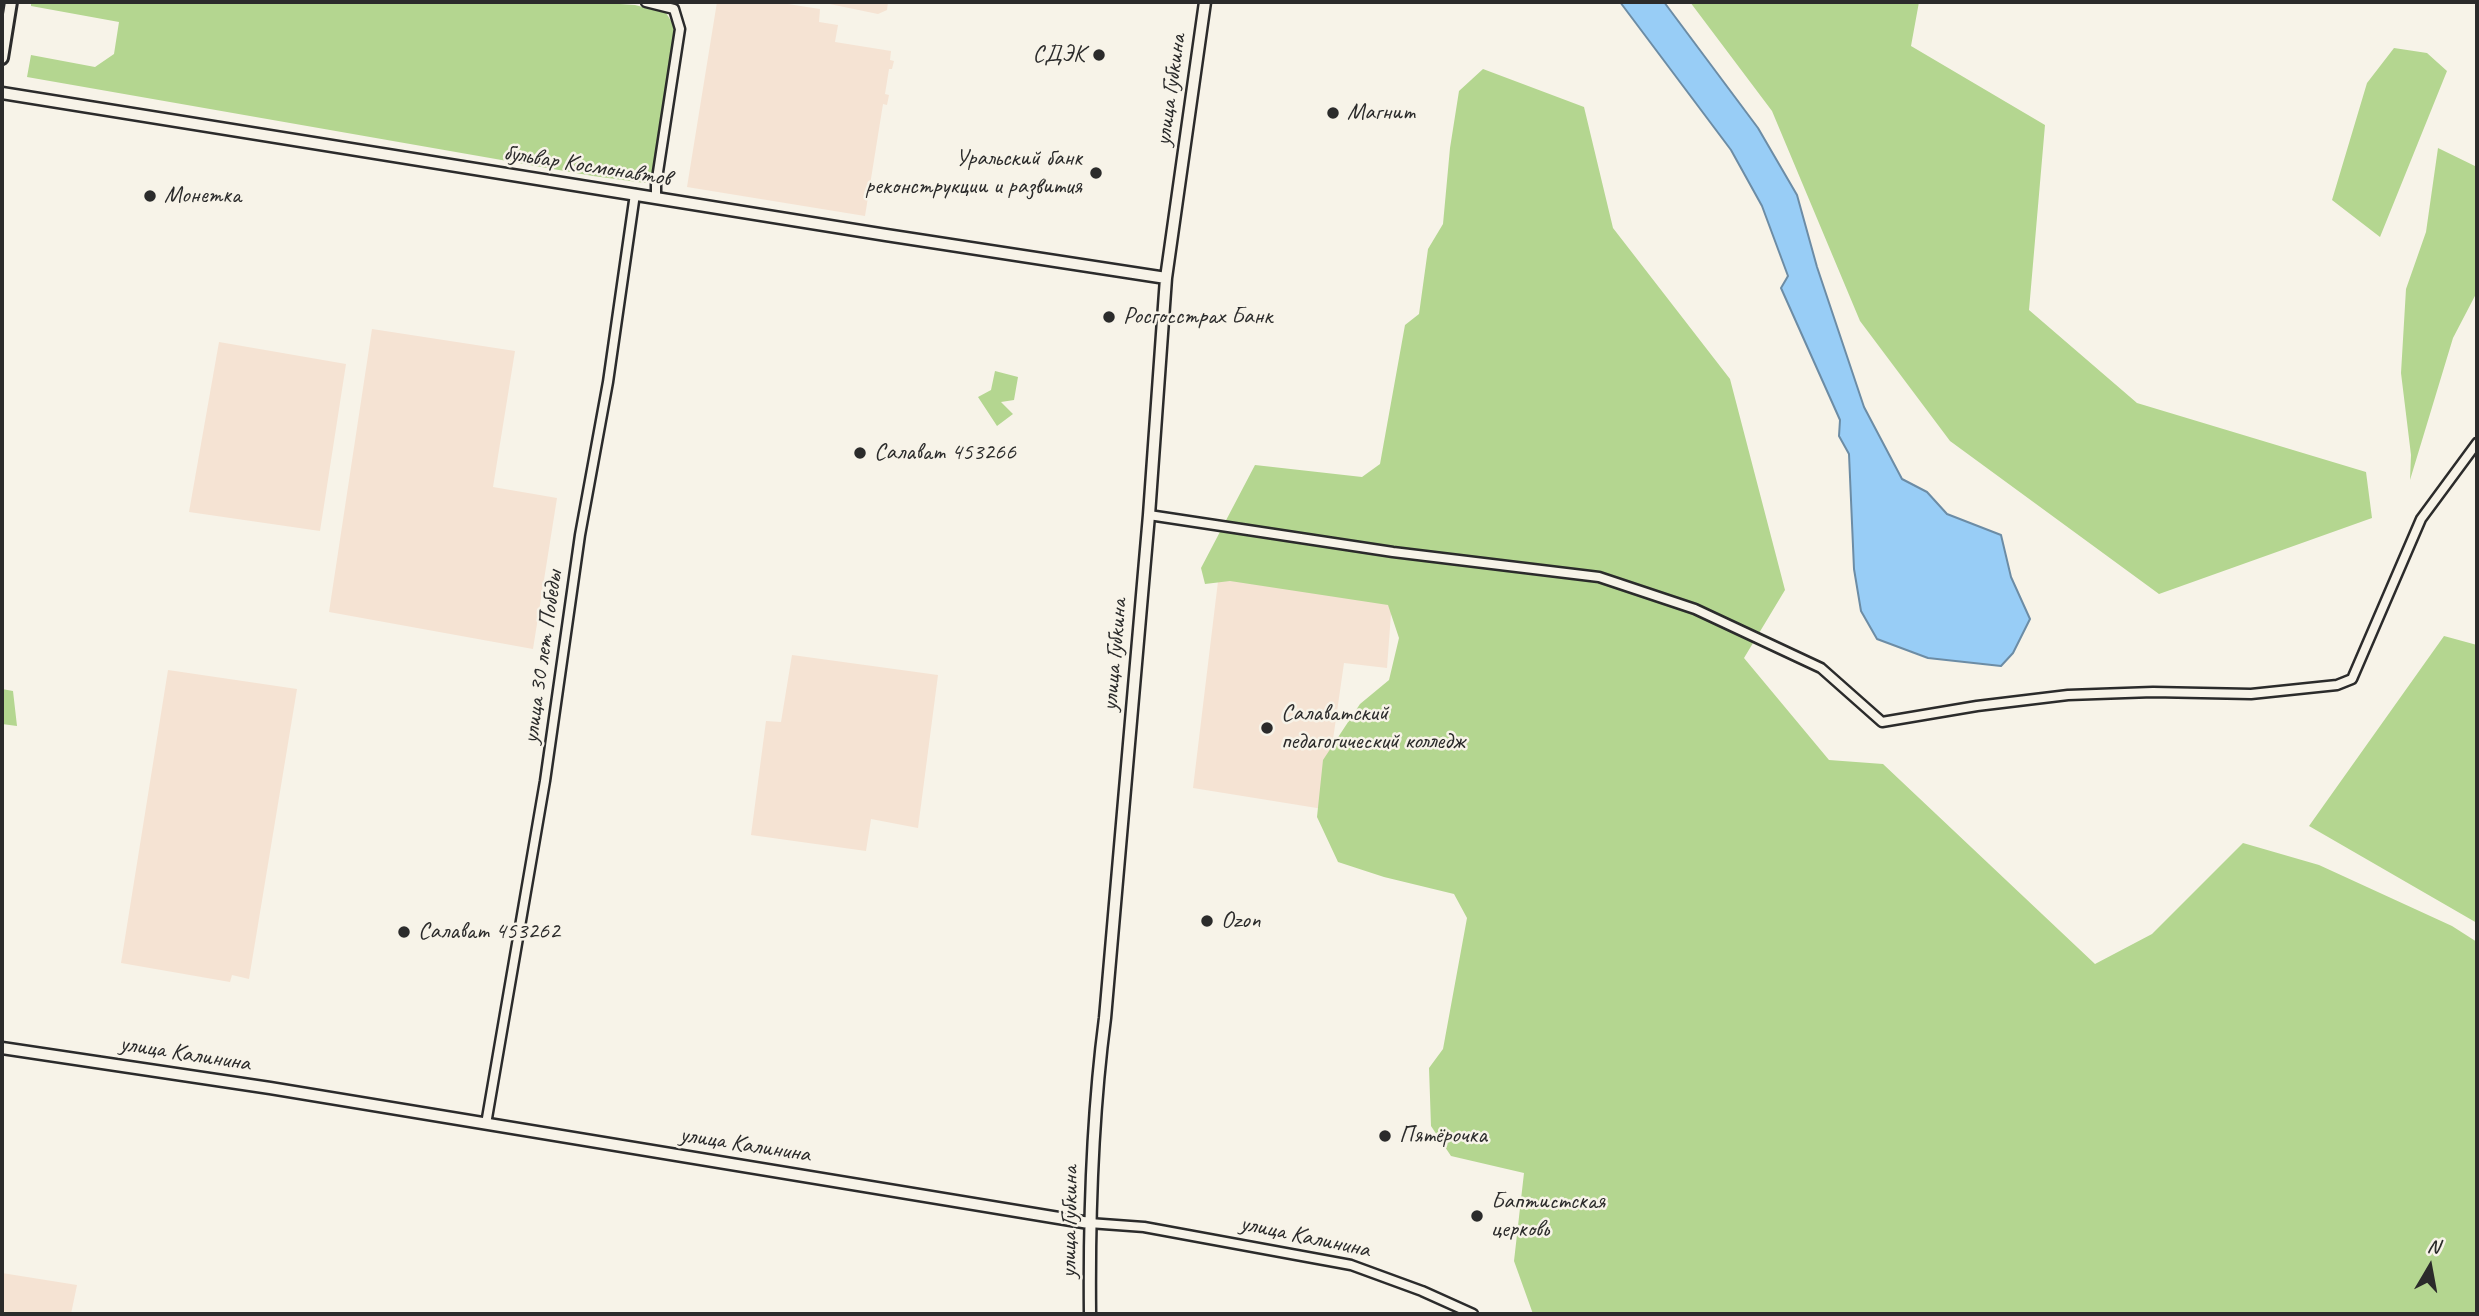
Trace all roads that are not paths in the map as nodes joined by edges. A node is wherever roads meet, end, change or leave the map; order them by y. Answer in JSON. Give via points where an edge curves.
{"nodes":[{"id":1,"x":11,"y":2,"type":"edge"},
{"id":2,"x":646,"y":2,"type":"edge"},
{"id":3,"x":1205,"y":2,"type":"edge"},
{"id":4,"x":2,"y":58,"type":"edge"},
{"id":5,"x":2,"y":93,"type":"edge"},
{"id":6,"x":635,"y":194,"type":"junction"},
{"id":7,"x":656,"y":198,"type":"junction"},
{"id":8,"x":1166,"y":278,"type":"junction"},
{"id":9,"x":2477,"y":443,"type":"edge"},
{"id":10,"x":1149,"y":515,"type":"junction"},
{"id":11,"x":2,"y":1048,"type":"edge"},
{"id":12,"x":486,"y":1124,"type":"junction"},
{"id":13,"x":1089,"y":1223,"type":"junction"},
{"id":14,"x":1090,"y":1314,"type":"edge"},
{"id":15,"x":1473,"y":1314,"type":"edge"}],
"edges":[{"from":1,"to":4,"type":"main road"},
{"from":2,"to":7,"type":"street","via":[[674,9],[680,29]]},
{"from":3,"to":8,"type":"street","name":"улица Губкина"},
{"from":5,"to":6,"type":"street","name":"бульвар Космонавтов"},
{"from":6,"to":7,"type":"street","name":"бульвар Космонавтов"},
{"from":6,"to":12,"type":"street","name":"улица 30 лет Победы","via":[[608,382],[579,535],[545,781]]},
{"from":7,"to":8,"type":"street","name":"бульвар Космонавтов"},
{"from":8,"to":10,"type":"street","name":"улица Губкина"},
{"from":9,"to":10,"type":"street","via":[[2421,519],[2352,679],[2337,685],[2251,694],[2068,695],[1882,722],[1821,668],[1695,609],[1599,577],[1353,547]]},
{"from":10,"to":13,"type":"street","name":"улица Губкина","via":[[1096,1087]]},
{"from":11,"to":12,"type":"street","name":"улица Калинина"},
{"from":12,"to":13,"type":"street","name":"улица Калинина"},
{"from":13,"to":14,"type":"street","name":"улица Губкина"},
{"from":13,"to":15,"type":"street","name":"улица Калинина","via":[[1144,1227],[1351,1265]]}]}
